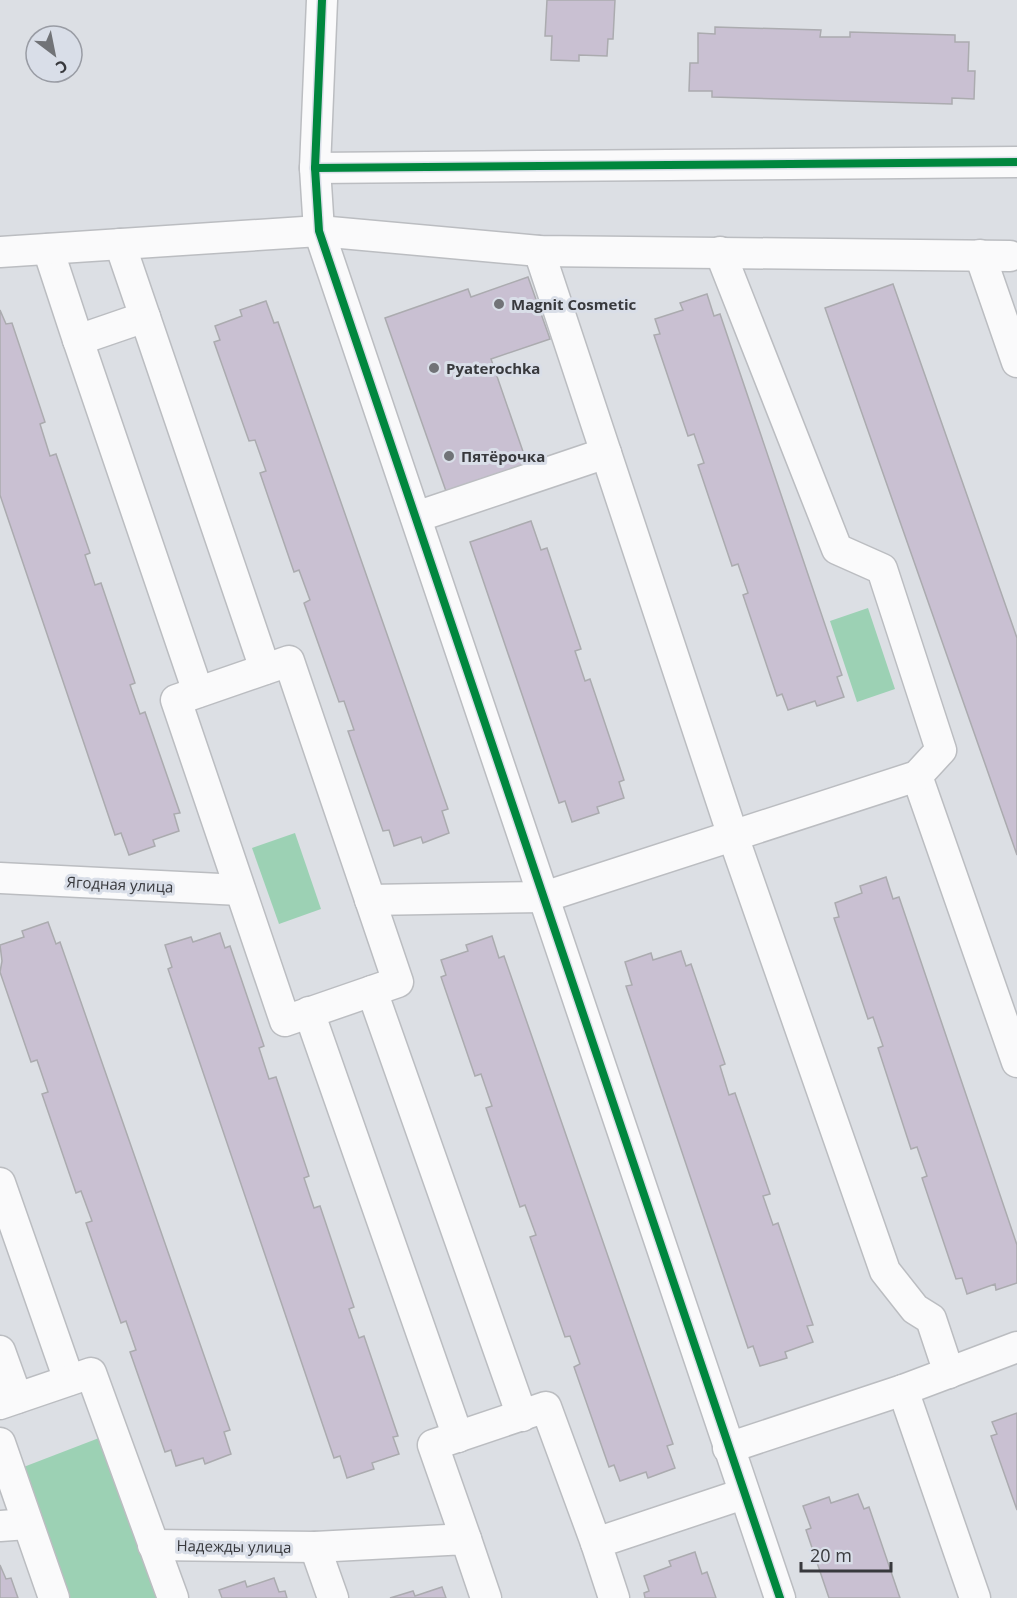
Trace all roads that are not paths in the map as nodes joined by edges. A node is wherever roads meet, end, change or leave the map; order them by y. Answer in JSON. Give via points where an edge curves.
{"nodes":[{"id":1,"x":322,"y":0,"type":"edge"},
{"id":2,"x":1017,"y":162,"type":"edge"},
{"id":3,"x":315,"y":168,"type":"junction"},
{"id":4,"x":319,"y":231,"type":"junction"},
{"id":5,"x":120,"y":244,"type":"junction"},
{"id":6,"x":48,"y":249,"type":"junction"},
{"id":7,"x":539,"y":251,"type":"junction"},
{"id":8,"x":0,"y":252,"type":"edge"},
{"id":9,"x":720,"y":252,"type":"junction"},
{"id":10,"x":980,"y":255,"type":"junction"},
{"id":11,"x":1010,"y":256,"type":"dead end"},
{"id":12,"x":145,"y":317,"type":"junction"},
{"id":13,"x":78,"y":340,"type":"junction"},
{"id":14,"x":1017,"y":362,"type":"edge"},
{"id":15,"x":606,"y":453,"type":"junction"},
{"id":16,"x":416,"y":518,"type":"junction"},
{"id":17,"x":265,"y":669,"type":"junction"},
{"id":18,"x":198,"y":692,"type":"junction"},
{"id":19,"x":917,"y":776,"type":"junction"},
{"id":20,"x":733,"y":836,"type":"junction"},
{"id":21,"x":0,"y":878,"type":"edge"},
{"id":22,"x":240,"y":890,"type":"junction"},
{"id":23,"x":544,"y":897,"type":"junction"},
{"id":24,"x":370,"y":900,"type":"junction"},
{"id":25,"x":372,"y":991,"type":"junction"},
{"id":26,"x":309,"y":1012,"type":"junction"},
{"id":27,"x":1017,"y":1062,"type":"edge"},
{"id":28,"x":0,"y":1183,"type":"edge"},
{"id":29,"x":1017,"y":1347,"type":"edge"},
{"id":30,"x":0,"y":1351,"type":"edge"},
{"id":31,"x":949,"y":1373,"type":"junction"},
{"id":32,"x":69,"y":1380,"type":"junction"},
{"id":33,"x":903,"y":1390,"type":"junction"},
{"id":34,"x":8,"y":1401,"type":"edge"},
{"id":35,"x":522,"y":1416,"type":"junction"},
{"id":36,"x":458,"y":1437,"type":"junction"},
{"id":37,"x":0,"y":1443,"type":"edge"},
{"id":38,"x":728,"y":1448,"type":"junction"},
{"id":39,"x":743,"y":1494,"type":"junction"},
{"id":40,"x":14,"y":1525,"type":"edge"},
{"id":41,"x":466,"y":1539,"type":"junction"},
{"id":42,"x":596,"y":1543,"type":"junction"},
{"id":43,"x":153,"y":1545,"type":"junction"},
{"id":44,"x":315,"y":1547,"type":"junction"},
{"id":45,"x":54,"y":1598,"type":"edge"},
{"id":46,"x":173,"y":1598,"type":"edge"},
{"id":47,"x":333,"y":1598,"type":"edge"},
{"id":48,"x":486,"y":1598,"type":"edge"},
{"id":49,"x":614,"y":1598,"type":"edge"},
{"id":50,"x":780,"y":1598,"type":"edge"},
{"id":51,"x":975,"y":1598,"type":"edge"}],
"edges":[{"from":1,"to":3,"type":"street"},
{"from":2,"to":3,"type":"street"},
{"from":3,"to":4,"type":"street"},
{"from":4,"to":5,"type":"street"},
{"from":4,"to":7,"type":"street"},
{"from":4,"to":16,"type":"street"},
{"from":5,"to":6,"type":"street"},
{"from":5,"to":12,"type":"street"},
{"from":6,"to":8,"type":"street"},
{"from":6,"to":13,"type":"street"},
{"from":7,"to":9,"type":"street"},
{"from":7,"to":15,"type":"street"},
{"from":9,"to":10,"type":"street"},
{"from":9,"to":19,"type":"street","via":[[837,549],[882,569],[941,750]]},
{"from":10,"to":11,"type":"street"},
{"from":10,"to":14,"type":"street"},
{"from":12,"to":13,"type":"street"},
{"from":12,"to":17,"type":"street"},
{"from":13,"to":18,"type":"street"},
{"from":15,"to":16,"type":"street"},
{"from":15,"to":20,"type":"street"},
{"from":16,"to":23,"type":"street"},
{"from":17,"to":18,"type":"street"},
{"from":17,"to":24,"type":"street","via":[[289,661]]},
{"from":18,"to":22,"type":"street","via":[[176,700]]},
{"from":19,"to":20,"type":"street"},
{"from":19,"to":27,"type":"street"},
{"from":20,"to":23,"type":"street"},
{"from":20,"to":31,"type":"street","via":[[885,1271],[915,1310],[931,1319]]},
{"from":21,"to":22,"type":"street","name":"Ягодная улица"},
{"from":22,"to":26,"type":"street","via":[[285,1021]]},
{"from":23,"to":24,"type":"street"},
{"from":23,"to":38,"type":"street"},
{"from":24,"to":25,"type":"street","via":[[398,982]]},
{"from":25,"to":26,"type":"street"},
{"from":25,"to":35,"type":"street"},
{"from":26,"to":36,"type":"street"},
{"from":28,"to":32,"type":"street"},
{"from":29,"to":31,"type":"street"},
{"from":30,"to":34,"type":"street"},
{"from":31,"to":33,"type":"street"},
{"from":32,"to":34,"type":"street"},
{"from":32,"to":43,"type":"street","via":[[91,1373]]},
{"from":33,"to":38,"type":"street"},
{"from":33,"to":51,"type":"street"},
{"from":35,"to":36,"type":"street"},
{"from":35,"to":42,"type":"street","via":[[546,1407]]},
{"from":36,"to":41,"type":"street","via":[[433,1445]]},
{"from":37,"to":40,"type":"street"},
{"from":38,"to":39,"type":"street"},
{"from":39,"to":42,"type":"street"},
{"from":39,"to":50,"type":"street"},
{"from":40,"to":45,"type":"street"},
{"from":41,"to":44,"type":"street","name":"Надежды улица"},
{"from":41,"to":48,"type":"street"},
{"from":42,"to":49,"type":"street"},
{"from":43,"to":44,"type":"street","name":"Надежды улица"},
{"from":43,"to":46,"type":"street"},
{"from":44,"to":47,"type":"street"}]}
